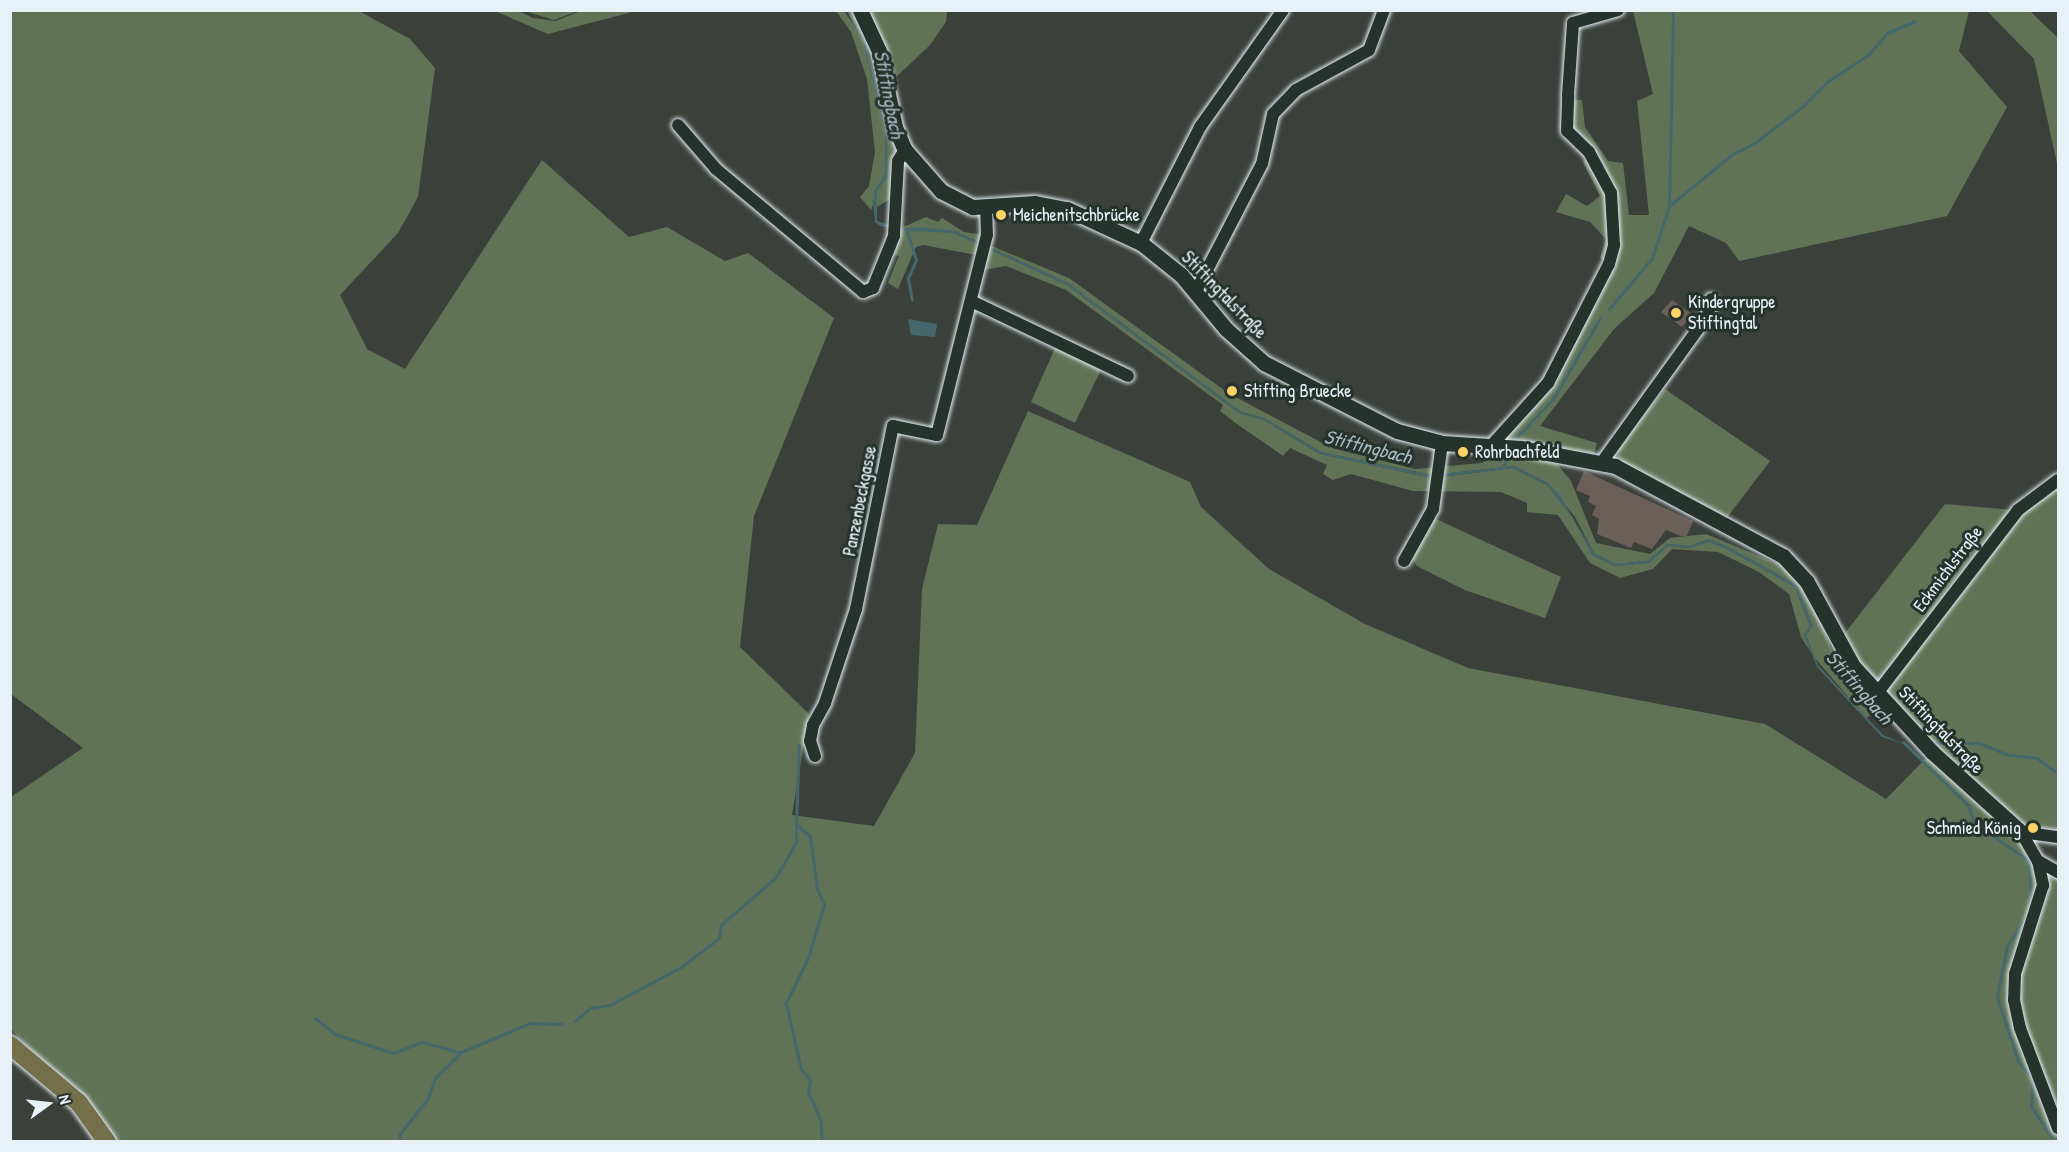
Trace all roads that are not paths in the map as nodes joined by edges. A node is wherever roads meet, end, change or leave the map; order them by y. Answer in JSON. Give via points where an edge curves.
{"nodes":[{"id":1,"x":860,"y":10,"type":"edge"},
{"id":2,"x":1283,"y":10,"type":"edge"},
{"id":3,"x":1384,"y":10,"type":"edge"},
{"id":4,"x":1618,"y":10,"type":"edge"},
{"id":5,"x":678,"y":126,"type":"dead end"},
{"id":6,"x":905,"y":150,"type":"junction"},
{"id":7,"x":986,"y":208,"type":"junction"},
{"id":8,"x":1141,"y":243,"type":"junction"},
{"id":9,"x":1195,"y":293,"type":"junction"},
{"id":10,"x":1711,"y":298,"type":"dead end"},
{"id":11,"x":971,"y":301,"type":"junction"},
{"id":12,"x":1128,"y":376,"type":"dead end"},
{"id":13,"x":1442,"y":443,"type":"junction"},
{"id":14,"x":1489,"y":448,"type":"junction"},
{"id":15,"x":1602,"y":462,"type":"junction"},
{"id":16,"x":2058,"y":480,"type":"edge"},
{"id":17,"x":1404,"y":561,"type":"dead end"},
{"id":18,"x":1878,"y":692,"type":"junction"},
{"id":19,"x":815,"y":756,"type":"dead end"},
{"id":20,"x":2021,"y":832,"type":"junction"},
{"id":21,"x":2058,"y":837,"type":"edge"},
{"id":22,"x":2038,"y":861,"type":"junction"},
{"id":23,"x":2058,"y":872,"type":"edge"},
{"id":24,"x":10,"y":1045,"type":"edge"},
{"id":25,"x":2058,"y":1128,"type":"edge"},
{"id":26,"x":107,"y":1142,"type":"edge"}],
"edges":[{"from":1,"to":6,"type":"street","name":"Stiftingtalstraße","via":[[879,51],[895,127]]},
{"from":2,"to":8,"type":"street","via":[[1200,127]]},
{"from":3,"to":9,"type":"street","via":[[1369,50],[1296,90],[1273,114],[1262,164]]},
{"from":4,"to":14,"type":"street","via":[[1573,23],[1568,95],[1567,131],[1589,152],[1611,193],[1614,245],[1609,264],[1548,383]]},
{"from":5,"to":6,"type":"street","via":[[716,169],[863,292],[873,288],[895,230],[898,160]]},
{"from":6,"to":7,"type":"street","name":"Stiftingtalstraße","via":[[941,191],[963,204]]},
{"from":7,"to":8,"type":"street","name":"Stiftingtalstraße","via":[[1053,206]]},
{"from":7,"to":11,"type":"street","name":"Panzenbeckgasse","via":[[987,235]]},
{"from":8,"to":9,"type":"street","name":"Stiftingtalstraße"},
{"from":9,"to":13,"type":"street","name":"Stiftingtalstraße","via":[[1226,330],[1264,363],[1380,423]]},
{"from":10,"to":15,"type":"street","via":[[1708,315]]},
{"from":11,"to":12,"type":"street"},
{"from":11,"to":19,"type":"street","name":"Panzenbeckgasse","via":[[937,435],[893,426],[856,609],[825,703],[813,724],[810,741]]},
{"from":13,"to":14,"type":"street","name":"Stiftingtalstraße"},
{"from":13,"to":17,"type":"street","via":[[1433,509]]},
{"from":14,"to":15,"type":"street","name":"Stiftingtalstraße","via":[[1521,448]]},
{"from":15,"to":18,"type":"street","name":"Stiftingtalstraße","via":[[1783,556],[1807,582],[1853,666]]},
{"from":16,"to":18,"type":"street","name":"Eckmichlstraße","via":[[2030,498],[2004,526]]},
{"from":18,"to":20,"type":"street","name":"Stiftingtalstraße","via":[[1932,752]]},
{"from":20,"to":21,"type":"street"},
{"from":20,"to":22,"type":"street","name":"Stiftingtalstraße"},
{"from":22,"to":23,"type":"street"},
{"from":22,"to":25,"type":"street","name":"Stiftingtalstraße","via":[[2041,897],[2015,974],[2014,1000],[2023,1038]]},
{"from":24,"to":26,"type":"main road","via":[[79,1103]]}]}
